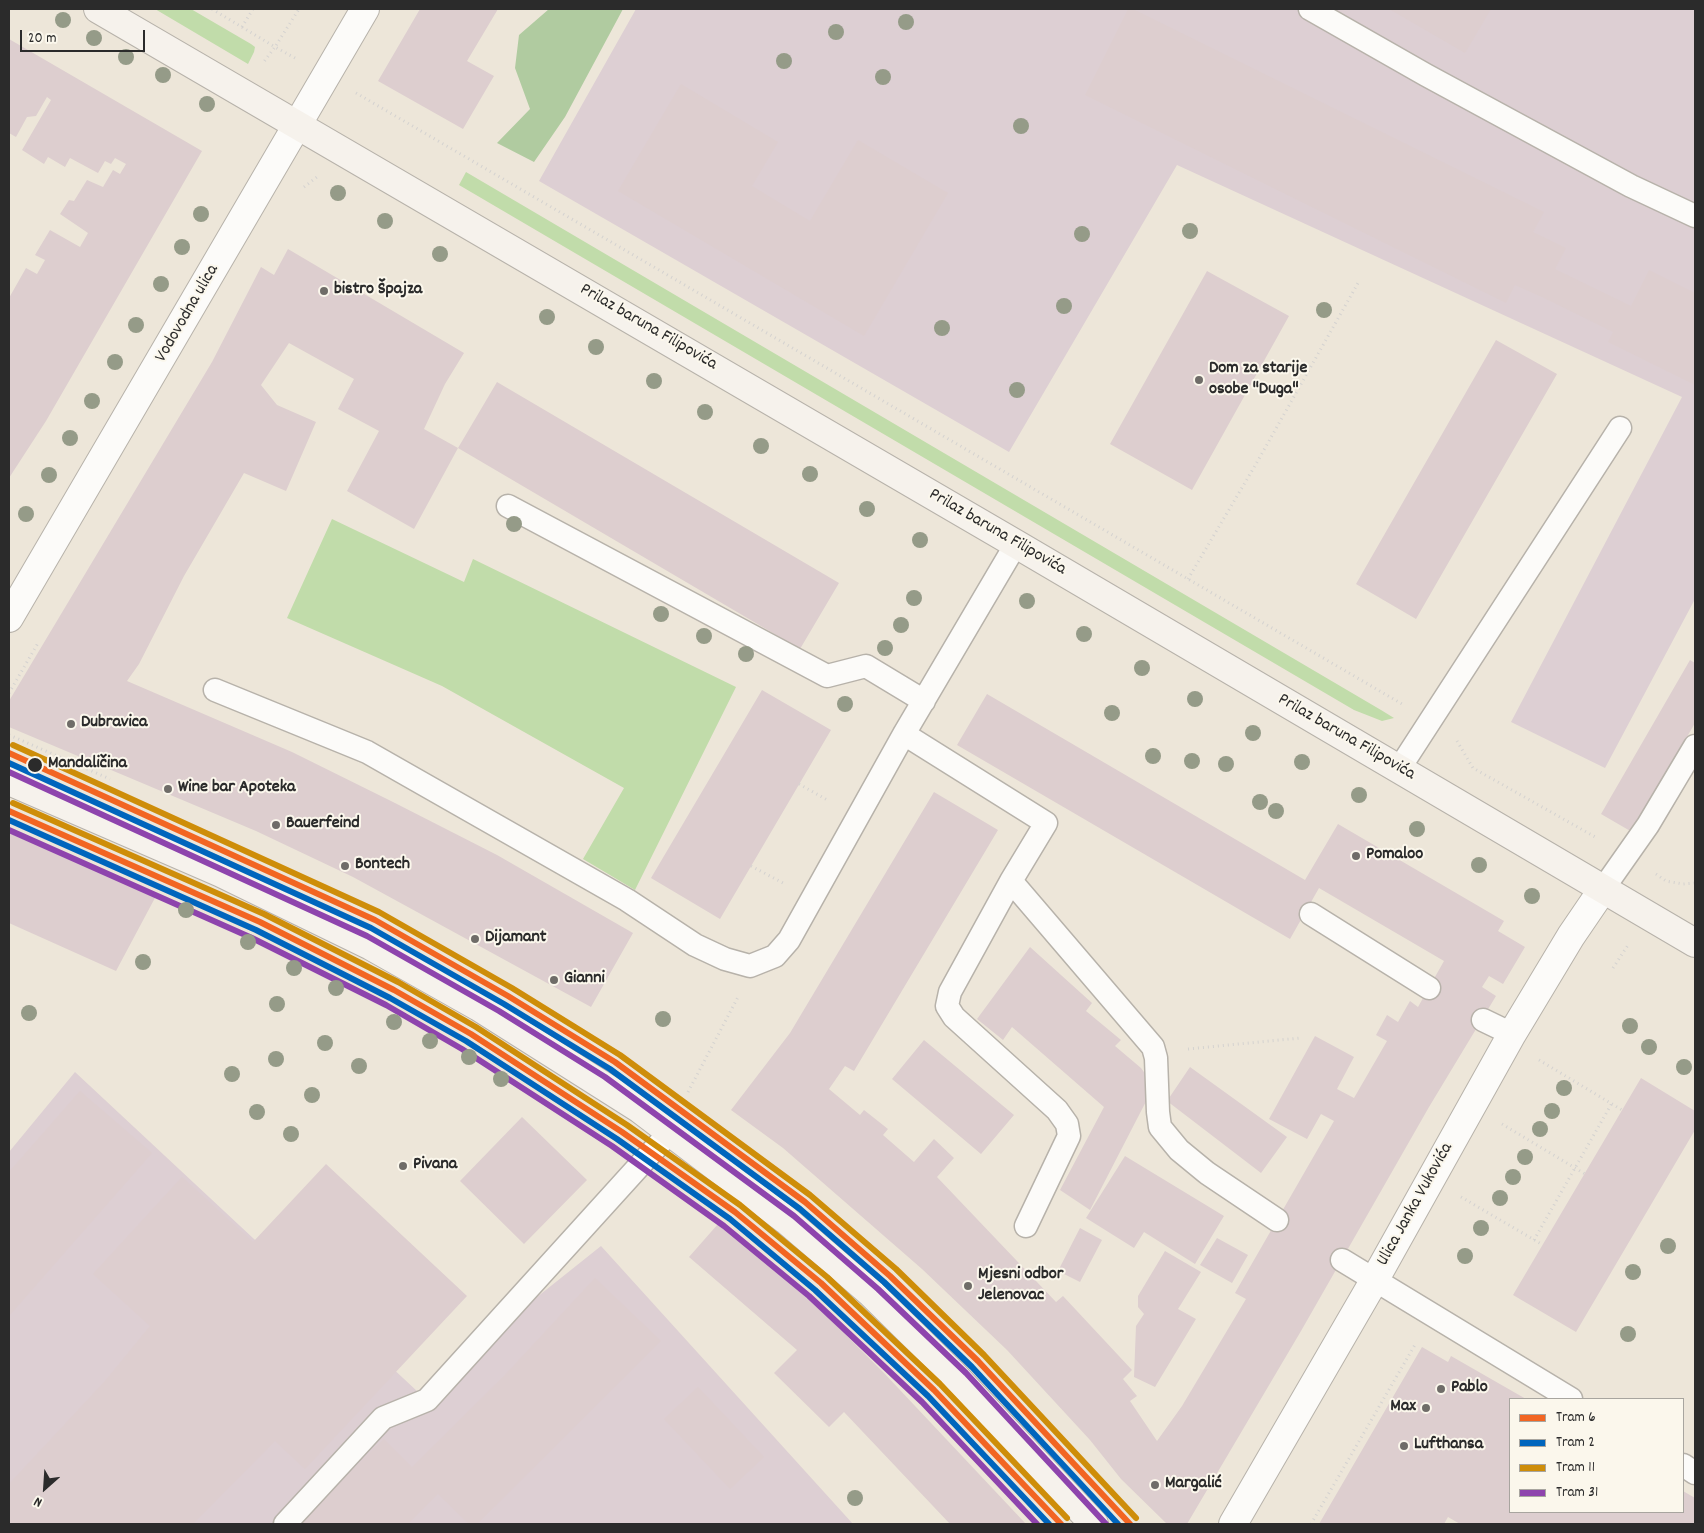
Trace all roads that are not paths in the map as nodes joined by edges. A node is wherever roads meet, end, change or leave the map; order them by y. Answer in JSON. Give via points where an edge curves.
{"nodes":[{"id":1,"x":98,"y":9,"type":"edge"},
{"id":2,"x":366,"y":9,"type":"edge"},
{"id":3,"x":1310,"y":9,"type":"edge"},
{"id":4,"x":298,"y":125,"type":"junction"},
{"id":5,"x":1695,"y":216,"type":"edge"},
{"id":6,"x":1620,"y":428,"type":"dead end"},
{"id":7,"x":508,"y":506,"type":"dead end"},
{"id":8,"x":1016,"y":544,"type":"junction"},
{"id":9,"x":9,"y":618,"type":"edge"},
{"id":10,"x":215,"y":690,"type":"dead end"},
{"id":11,"x":924,"y":701,"type":"junction"},
{"id":12,"x":904,"y":734,"type":"junction"},
{"id":13,"x":1695,"y":746,"type":"edge"},
{"id":14,"x":1398,"y":769,"type":"junction"},
{"id":15,"x":9,"y":781,"type":"edge"},
{"id":16,"x":1011,"y":881,"type":"junction"},
{"id":17,"x":1603,"y":889,"type":"junction"},
{"id":18,"x":1311,"y":914,"type":"dead end"},
{"id":19,"x":1690,"y":933,"type":"edge"},
{"id":20,"x":1429,"y":988,"type":"dead end"},
{"id":21,"x":1483,"y":1020,"type":"dead end"},
{"id":22,"x":1510,"y":1038,"type":"junction"},
{"id":23,"x":670,"y":1132,"type":"junction"},
{"id":24,"x":1277,"y":1220,"type":"dead end"},
{"id":25,"x":1026,"y":1226,"type":"dead end"},
{"id":26,"x":1342,"y":1260,"type":"dead end"},
{"id":27,"x":1374,"y":1281,"type":"junction"},
{"id":28,"x":1570,"y":1398,"type":"edge"},
{"id":29,"x":1684,"y":1467,"type":"edge"},
{"id":30,"x":1695,"y":1473,"type":"edge"},
{"id":31,"x":285,"y":1524,"type":"edge"},
{"id":32,"x":1094,"y":1524,"type":"edge"},
{"id":33,"x":1233,"y":1524,"type":"edge"}],
"edges":[{"from":1,"to":4,"type":"main road","name":"Prilaz baruna Filipovića"},
{"from":2,"to":4,"type":"street","name":"Vodovodna ulica"},
{"from":3,"to":5,"type":"lane","via":[[1631,186]]},
{"from":4,"to":8,"type":"main road","name":"Prilaz baruna Filipovića"},
{"from":4,"to":9,"type":"street","name":"Vodovodna ulica"},
{"from":6,"to":14,"type":"lane"},
{"from":7,"to":11,"type":"lane","via":[[827,676],[866,666]]},
{"from":8,"to":11,"type":"lane"},
{"from":8,"to":14,"type":"main road","name":"Prilaz baruna Filipovića"},
{"from":10,"to":12,"type":"lane","via":[[367,752],[627,900],[695,945],[750,966],[775,956],[789,940]]},
{"from":11,"to":12,"type":"lane"},
{"from":12,"to":16,"type":"lane","via":[[1046,823]]},
{"from":13,"to":17,"type":"lane","via":[[1648,825]]},
{"from":14,"to":17,"type":"main road","name":"Prilaz baruna Filipovića"},
{"from":15,"to":23,"type":"main road","via":[[230,877],[396,959],[562,1058]]},
{"from":16,"to":24,"type":"lane","via":[[1155,1052],[1160,1127],[1179,1150],[1207,1173]]},
{"from":16,"to":25,"type":"lane","via":[[950,992],[947,1006],[1057,1110],[1067,1124],[1069,1136]]},
{"from":17,"to":19,"type":"main road","name":"Prilaz baruna Filipovića"},
{"from":17,"to":22,"type":"street","name":"Ulica Janka Vukovića"},
{"from":18,"to":20,"type":"lane"},
{"from":21,"to":22,"type":"lane"},
{"from":22,"to":27,"type":"street","name":"Ulica Janka Vukovića"},
{"from":23,"to":31,"type":"lane","via":[[427,1400],[383,1418]]},
{"from":23,"to":32,"type":"main road","via":[[786,1220],[872,1294],[953,1374]]},
{"from":26,"to":27,"type":"lane"},
{"from":27,"to":28,"type":"lane"},
{"from":27,"to":33,"type":"street","name":"Ulica Janka Vukovića"},
{"from":29,"to":30,"type":"lane"}]}
